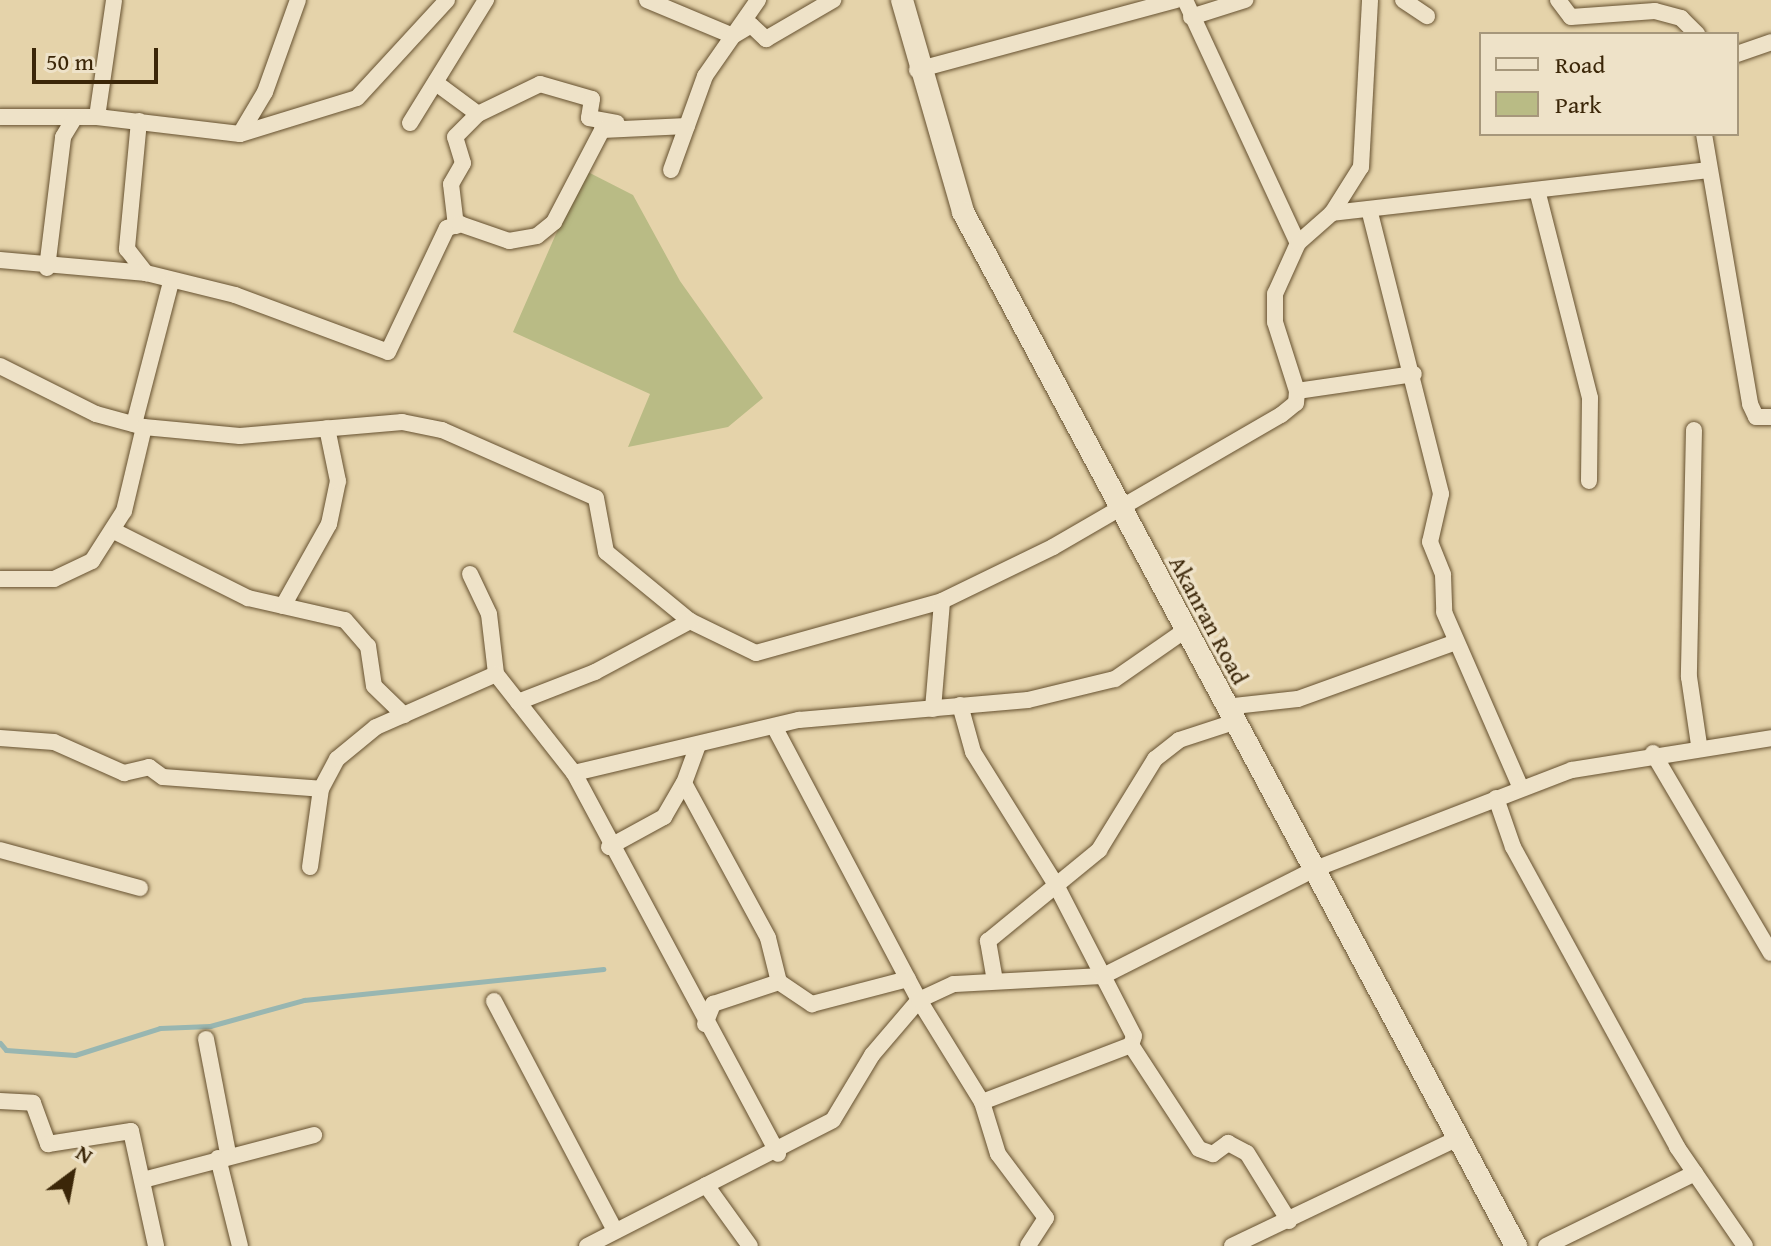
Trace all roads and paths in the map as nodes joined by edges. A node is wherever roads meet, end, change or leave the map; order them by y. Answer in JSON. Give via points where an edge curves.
{"nodes":[{"id":1,"x":114,"y":0,"type":"edge"},
{"id":2,"x":298,"y":0,"type":"edge"},
{"id":3,"x":447,"y":0,"type":"edge"},
{"id":4,"x":486,"y":0,"type":"edge"},
{"id":5,"x":647,"y":0,"type":"edge"},
{"id":6,"x":758,"y":0,"type":"edge"},
{"id":7,"x":833,"y":0,"type":"edge"},
{"id":8,"x":902,"y":0,"type":"edge"},
{"id":9,"x":1176,"y":0,"type":"edge"},
{"id":10,"x":1185,"y":0,"type":"edge"},
{"id":11,"x":1245,"y":0,"type":"edge"},
{"id":12,"x":1370,"y":0,"type":"edge"},
{"id":13,"x":1403,"y":0,"type":"edge"},
{"id":14,"x":1558,"y":0,"type":"edge"},
{"id":15,"x":1427,"y":16,"type":"dead end"},
{"id":16,"x":1191,"y":17,"type":"junction"},
{"id":17,"x":1695,"y":32,"type":"edge"},
{"id":18,"x":733,"y":36,"type":"junction"},
{"id":19,"x":1771,"y":42,"type":"edge"},
{"id":20,"x":1739,"y":53,"type":"edge"},
{"id":21,"x":917,"y":70,"type":"junction"},
{"id":22,"x":436,"y":83,"type":"junction"},
{"id":23,"x":478,"y":114,"type":"junction"},
{"id":24,"x":0,"y":117,"type":"edge"},
{"id":25,"x":75,"y":117,"type":"junction"},
{"id":26,"x":97,"y":117,"type":"junction"},
{"id":27,"x":139,"y":121,"type":"junction"},
{"id":28,"x":410,"y":123,"type":"dead end"},
{"id":29,"x":633,"y":126,"type":"junction"},
{"id":30,"x":687,"y":126,"type":"junction"},
{"id":31,"x":240,"y":134,"type":"junction"},
{"id":32,"x":1704,"y":136,"type":"edge"},
{"id":33,"x":671,"y":170,"type":"dead end"},
{"id":34,"x":1708,"y":170,"type":"junction"},
{"id":35,"x":1537,"y":190,"type":"junction"},
{"id":36,"x":1369,"y":209,"type":"junction"},
{"id":37,"x":1332,"y":213,"type":"junction"},
{"id":38,"x":456,"y":226,"type":"junction"},
{"id":39,"x":1298,"y":243,"type":"junction"},
{"id":40,"x":0,"y":260,"type":"edge"},
{"id":41,"x":47,"y":268,"type":"junction"},
{"id":42,"x":146,"y":273,"type":"junction"},
{"id":43,"x":171,"y":282,"type":"junction"},
{"id":44,"x":0,"y":366,"type":"edge"},
{"id":45,"x":1414,"y":374,"type":"junction"},
{"id":46,"x":1297,"y":391,"type":"junction"},
{"id":47,"x":1771,"y":417,"type":"edge"},
{"id":48,"x":139,"y":426,"type":"junction"},
{"id":49,"x":327,"y":428,"type":"junction"},
{"id":50,"x":1694,"y":430,"type":"dead end"},
{"id":51,"x":1589,"y":481,"type":"dead end"},
{"id":52,"x":1123,"y":512,"type":"junction"},
{"id":53,"x":116,"y":532,"type":"junction"},
{"id":54,"x":470,"y":574,"type":"dead end"},
{"id":55,"x":0,"y":579,"type":"edge"},
{"id":56,"x":942,"y":601,"type":"junction"},
{"id":57,"x":283,"y":606,"type":"junction"},
{"id":58,"x":690,"y":621,"type":"junction"},
{"id":59,"x":1184,"y":631,"type":"junction"},
{"id":60,"x":1456,"y":642,"type":"junction"},
{"id":61,"x":496,"y":674,"type":"junction"},
{"id":62,"x":518,"y":702,"type":"junction"},
{"id":63,"x":960,"y":705,"type":"junction"},
{"id":64,"x":933,"y":709,"type":"junction"},
{"id":65,"x":1230,"y":714,"type":"junction"},
{"id":66,"x":404,"y":715,"type":"junction"},
{"id":67,"x":776,"y":730,"type":"junction"},
{"id":68,"x":0,"y":738,"type":"edge"},
{"id":69,"x":1771,"y":738,"type":"edge"},
{"id":70,"x":698,"y":745,"type":"junction"},
{"id":71,"x":1699,"y":745,"type":"junction"},
{"id":72,"x":1653,"y":753,"type":"junction"},
{"id":73,"x":574,"y":773,"type":"junction"},
{"id":74,"x":684,"y":783,"type":"junction"},
{"id":75,"x":1521,"y":788,"type":"junction"},
{"id":76,"x":321,"y":789,"type":"junction"},
{"id":77,"x":1496,"y":798,"type":"junction"},
{"id":78,"x":609,"y":847,"type":"junction"},
{"id":79,"x":0,"y":850,"type":"edge"},
{"id":80,"x":310,"y":867,"type":"dead end"},
{"id":81,"x":1315,"y":869,"type":"junction"},
{"id":82,"x":1055,"y":883,"type":"junction"},
{"id":83,"x":140,"y":888,"type":"dead end"},
{"id":84,"x":1771,"y":953,"type":"edge"},
{"id":85,"x":1103,"y":976,"type":"junction"},
{"id":86,"x":908,"y":979,"type":"junction"},
{"id":87,"x":995,"y":981,"type":"junction"},
{"id":88,"x":779,"y":982,"type":"junction"},
{"id":89,"x":919,"y":1000,"type":"junction"},
{"id":90,"x":494,"y":1001,"type":"dead end"},
{"id":91,"x":705,"y":1024,"type":"junction"},
{"id":92,"x":206,"y":1039,"type":"dead end"},
{"id":93,"x":1131,"y":1045,"type":"junction"},
{"id":94,"x":0,"y":1101,"type":"edge"},
{"id":95,"x":982,"y":1102,"type":"junction"},
{"id":96,"x":314,"y":1135,"type":"dead end"},
{"id":97,"x":1458,"y":1138,"type":"junction"},
{"id":98,"x":778,"y":1154,"type":"junction"},
{"id":99,"x":223,"y":1156,"type":"junction"},
{"id":100,"x":1695,"y":1173,"type":"junction"},
{"id":101,"x":143,"y":1180,"type":"junction"},
{"id":102,"x":706,"y":1185,"type":"junction"},
{"id":103,"x":1289,"y":1221,"type":"junction"},
{"id":104,"x":613,"y":1227,"type":"junction"},
{"id":105,"x":156,"y":1246,"type":"edge"},
{"id":106,"x":240,"y":1246,"type":"edge"},
{"id":107,"x":587,"y":1246,"type":"edge"},
{"id":108,"x":750,"y":1246,"type":"edge"},
{"id":109,"x":1028,"y":1246,"type":"edge"},
{"id":110,"x":1232,"y":1246,"type":"edge"},
{"id":111,"x":1516,"y":1246,"type":"edge"},
{"id":112,"x":1546,"y":1246,"type":"edge"},
{"id":113,"x":1745,"y":1246,"type":"edge"}],
"edges":[{"from":1,"to":26,"type":"street"},
{"from":2,"to":31,"type":"street","via":[[265,92]]},
{"from":3,"to":31,"type":"street","via":[[357,98]]},
{"from":4,"to":22,"type":"street"},
{"from":5,"to":18,"type":"street"},
{"from":6,"to":18,"type":"street"},
{"from":7,"to":18,"type":"street","via":[[766,39],[751,25]]},
{"from":8,"to":21,"type":"main road","name":"Akanran Road"},
{"from":9,"to":21,"type":"street"},
{"from":10,"to":16,"type":"street"},
{"from":11,"to":16,"type":"street"},
{"from":12,"to":37,"type":"street","via":[[1361,167]]},
{"from":13,"to":15,"type":"street"},
{"from":14,"to":17,"type":"street","via":[[1571,17],[1655,11],[1681,18]]},
{"from":16,"to":39,"type":"street"},
{"from":18,"to":30,"type":"street","via":[[705,76]]},
{"from":19,"to":20,"type":"street"},
{"from":21,"to":52,"type":"main road","name":"Akanran Road","via":[[963,212]]},
{"from":22,"to":23,"type":"street"},
{"from":22,"to":28,"type":"street"},
{"from":23,"to":29,"type":"street","via":[[540,84],[592,99],[589,118]]},
{"from":23,"to":38,"type":"street","via":[[455,137],[463,163],[451,184]]},
{"from":24,"to":25,"type":"street","via":[[30,123]]},
{"from":25,"to":26,"type":"street"},
{"from":25,"to":41,"type":"street","via":[[63,137]]},
{"from":26,"to":27,"type":"street"},
{"from":27,"to":31,"type":"street"},
{"from":27,"to":42,"type":"street","via":[[127,249]]},
{"from":29,"to":30,"type":"street"},
{"from":29,"to":38,"type":"street","via":[[602,130],[554,222],[537,236],[509,241]]},
{"from":30,"to":33,"type":"street"},
{"from":32,"to":34,"type":"street"},
{"from":34,"to":35,"type":"street"},
{"from":34,"to":47,"type":"street","via":[[1750,404],[1756,417]]},
{"from":35,"to":36,"type":"street"},
{"from":35,"to":51,"type":"street","via":[[1590,398]]},
{"from":36,"to":37,"type":"street"},
{"from":36,"to":45,"type":"street"},
{"from":37,"to":39,"type":"street"},
{"from":38,"to":43,"type":"street","via":[[441,237],[388,352],[235,295]]},
{"from":39,"to":46,"type":"street","via":[[1279,273],[1275,308]]},
{"from":40,"to":41,"type":"street"},
{"from":41,"to":42,"type":"street"},
{"from":42,"to":43,"type":"street"},
{"from":43,"to":48,"type":"street"},
{"from":44,"to":48,"type":"street","via":[[61,399]]},
{"from":45,"to":46,"type":"street"},
{"from":45,"to":60,"type":"street","via":[[1441,494],[1430,542]]},
{"from":46,"to":52,"type":"street","via":[[1296,403],[1281,415]]},
{"from":48,"to":49,"type":"street","via":[[240,436]]},
{"from":48,"to":53,"type":"street"},
{"from":49,"to":57,"type":"street","via":[[338,481],[329,524]]},
{"from":49,"to":58,"type":"street","via":[[402,422],[442,430],[567,482],[596,498],[606,552]]},
{"from":50,"to":71,"type":"street","via":[[1689,677]]},
{"from":52,"to":56,"type":"street"},
{"from":52,"to":59,"type":"main road","name":"Akanran Road"},
{"from":53,"to":55,"type":"street","via":[[92,561],[54,579]]},
{"from":53,"to":57,"type":"street","via":[[195,576]]},
{"from":54,"to":61,"type":"street","via":[[489,614]]},
{"from":56,"to":58,"type":"street","via":[[774,653],[739,649]]},
{"from":56,"to":64,"type":"street"},
{"from":57,"to":66,"type":"street","via":[[358,630],[374,686]]},
{"from":58,"to":62,"type":"street","via":[[595,672]]},
{"from":59,"to":63,"type":"street","via":[[1115,679],[1028,700]]},
{"from":59,"to":65,"type":"main road","name":"Akanran Road"},
{"from":60,"to":65,"type":"street","via":[[1298,699]]},
{"from":60,"to":75,"type":"street"},
{"from":61,"to":62,"type":"street"},
{"from":61,"to":66,"type":"street"},
{"from":62,"to":73,"type":"street"},
{"from":63,"to":64,"type":"street"},
{"from":63,"to":82,"type":"street","via":[[973,752]]},
{"from":64,"to":67,"type":"street","via":[[799,720]]},
{"from":65,"to":81,"type":"main road","name":"Akanran Road"},
{"from":65,"to":82,"type":"street","via":[[1155,759],[1099,850]]},
{"from":66,"to":76,"type":"street","via":[[337,759]]},
{"from":67,"to":70,"type":"street"},
{"from":67,"to":86,"type":"street"},
{"from":68,"to":76,"type":"street","via":[[54,742],[124,773],[149,767],[163,777]]},
{"from":69,"to":71,"type":"street"},
{"from":70,"to":73,"type":"street"},
{"from":70,"to":74,"type":"street"},
{"from":71,"to":72,"type":"street"},
{"from":72,"to":75,"type":"street"},
{"from":72,"to":84,"type":"street"},
{"from":73,"to":78,"type":"street"},
{"from":74,"to":78,"type":"street","via":[[664,817]]},
{"from":74,"to":88,"type":"street","via":[[768,938]]},
{"from":75,"to":77,"type":"street"},
{"from":76,"to":80,"type":"street"},
{"from":77,"to":81,"type":"street"},
{"from":77,"to":100,"type":"street","via":[[1513,847]]},
{"from":78,"to":91,"type":"street"},
{"from":79,"to":83,"type":"street"},
{"from":81,"to":85,"type":"street"},
{"from":81,"to":97,"type":"main road","name":"Akanran Road"},
{"from":82,"to":85,"type":"street"},
{"from":82,"to":87,"type":"street","via":[[988,941]]},
{"from":85,"to":87,"type":"street"},
{"from":85,"to":93,"type":"street","via":[[1134,1036]]},
{"from":86,"to":88,"type":"street","via":[[812,1004]]},
{"from":86,"to":89,"type":"street"},
{"from":87,"to":89,"type":"street","via":[[954,984]]},
{"from":88,"to":91,"type":"street","via":[[713,1004]]},
{"from":89,"to":95,"type":"street"},
{"from":89,"to":98,"type":"street","via":[[872,1055],[833,1120]]},
{"from":90,"to":104,"type":"street"},
{"from":91,"to":98,"type":"street"},
{"from":92,"to":99,"type":"street"},
{"from":93,"to":95,"type":"street"},
{"from":93,"to":103,"type":"street","via":[[1199,1149],[1213,1154],[1228,1143],[1247,1153]]},
{"from":94,"to":101,"type":"street","via":[[33,1103],[48,1144],[131,1131]]},
{"from":95,"to":109,"type":"street","via":[[998,1154],[1046,1218]]},
{"from":96,"to":99,"type":"street"},
{"from":97,"to":103,"type":"street"},
{"from":97,"to":111,"type":"main road","name":"Akanran Road"},
{"from":98,"to":102,"type":"street"},
{"from":99,"to":101,"type":"street"},
{"from":99,"to":106,"type":"street"},
{"from":100,"to":112,"type":"street"},
{"from":100,"to":113,"type":"street"},
{"from":101,"to":105,"type":"street"},
{"from":102,"to":104,"type":"street"},
{"from":102,"to":108,"type":"street"},
{"from":103,"to":110,"type":"street"},
{"from":104,"to":107,"type":"street"}]}
